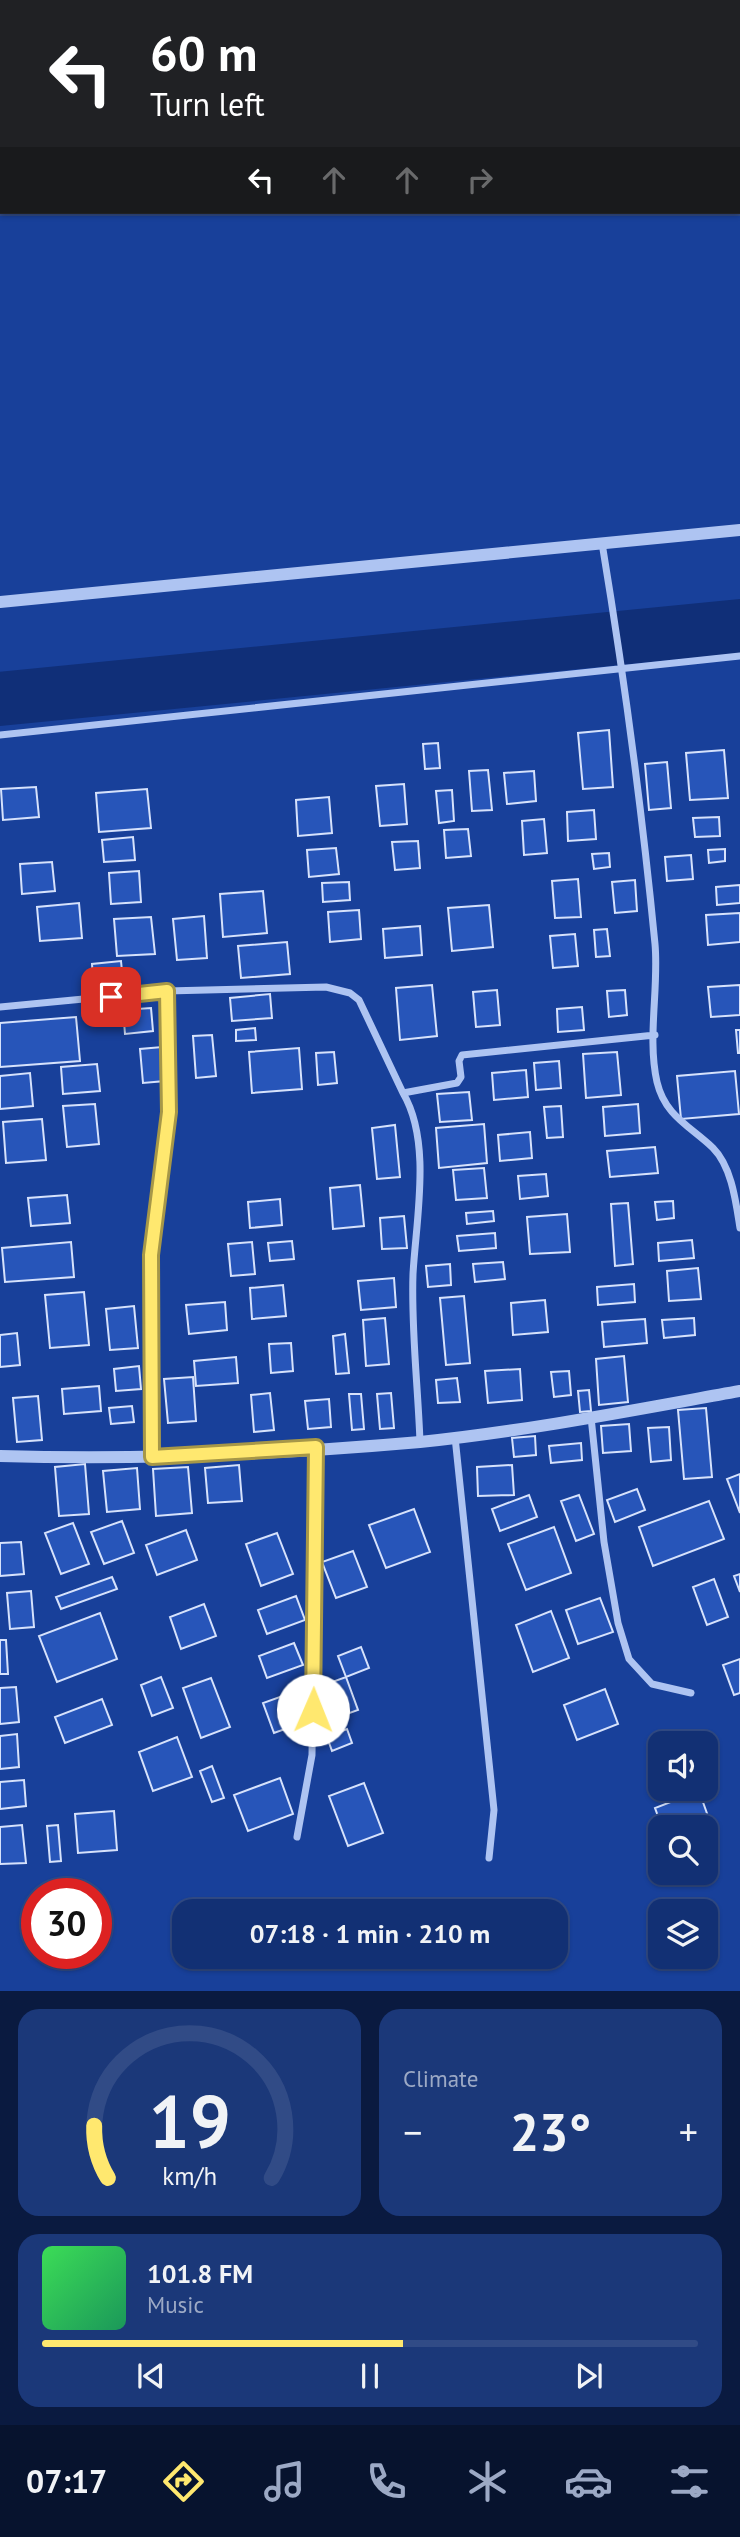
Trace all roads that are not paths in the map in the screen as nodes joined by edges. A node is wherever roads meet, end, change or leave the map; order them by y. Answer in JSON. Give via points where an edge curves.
{"nodes":[{"id":1,"x":740,"y":530,"type":"edge"},
{"id":2,"x":602,"y":543,"type":"junction"},
{"id":3,"x":0,"y":602,"type":"edge"},
{"id":4,"x":740,"y":656,"type":"edge"},
{"id":5,"x":622,"y":670,"type":"junction"},
{"id":6,"x":0,"y":735,"type":"edge"},
{"id":7,"x":167,"y":991,"type":"junction"},
{"id":8,"x":0,"y":1007,"type":"edge"},
{"id":9,"x":655,"y":1035,"type":"junction"},
{"id":10,"x":403,"y":1093,"type":"junction"},
{"id":11,"x":740,"y":1228,"type":"edge"},
{"id":12,"x":740,"y":1391,"type":"edge"},
{"id":13,"x":590,"y":1417,"type":"junction"},
{"id":14,"x":455,"y":1437,"type":"junction"},
{"id":15,"x":420,"y":1441,"type":"junction"},
{"id":16,"x":316,"y":1447,"type":"junction"},
{"id":17,"x":0,"y":1456,"type":"edge"},
{"id":18,"x":152,"y":1457,"type":"junction"},
{"id":19,"x":691,"y":1693,"type":"dead end"},
{"id":20,"x":297,"y":1837,"type":"dead end"},
{"id":21,"x":489,"y":1857,"type":"dead end"}],
"edges":[{"from":1,"to":2,"type":"street"},
{"from":2,"to":3,"type":"street"},
{"from":2,"to":5,"type":"street"},
{"from":4,"to":5,"type":"street"},
{"from":5,"to":6,"type":"street"},
{"from":5,"to":9,"type":"street","via":[[657,965]]},
{"from":7,"to":8,"type":"street"},
{"from":7,"to":10,"type":"street","via":[[326,987],[350,993],[359,1000]]},
{"from":7,"to":18,"type":"street","via":[[169,1112],[151,1255]]},
{"from":9,"to":10,"type":"street","via":[[461,1055],[457,1083]]},
{"from":9,"to":11,"type":"street","via":[[661,1096],[670,1113],[715,1150],[723,1163]]},
{"from":10,"to":15,"type":"street","via":[[415,1125],[419,1176],[413,1275]]},
{"from":12,"to":13,"type":"street"},
{"from":13,"to":14,"type":"street"},
{"from":13,"to":19,"type":"street","via":[[607,1555],[629,1659],[652,1684]]},
{"from":14,"to":15,"type":"street"},
{"from":14,"to":21,"type":"street","via":[[494,1810]]},
{"from":15,"to":16,"type":"street"},
{"from":16,"to":18,"type":"street"},
{"from":16,"to":20,"type":"street","via":[[312,1755]]},
{"from":17,"to":18,"type":"street"}]}
